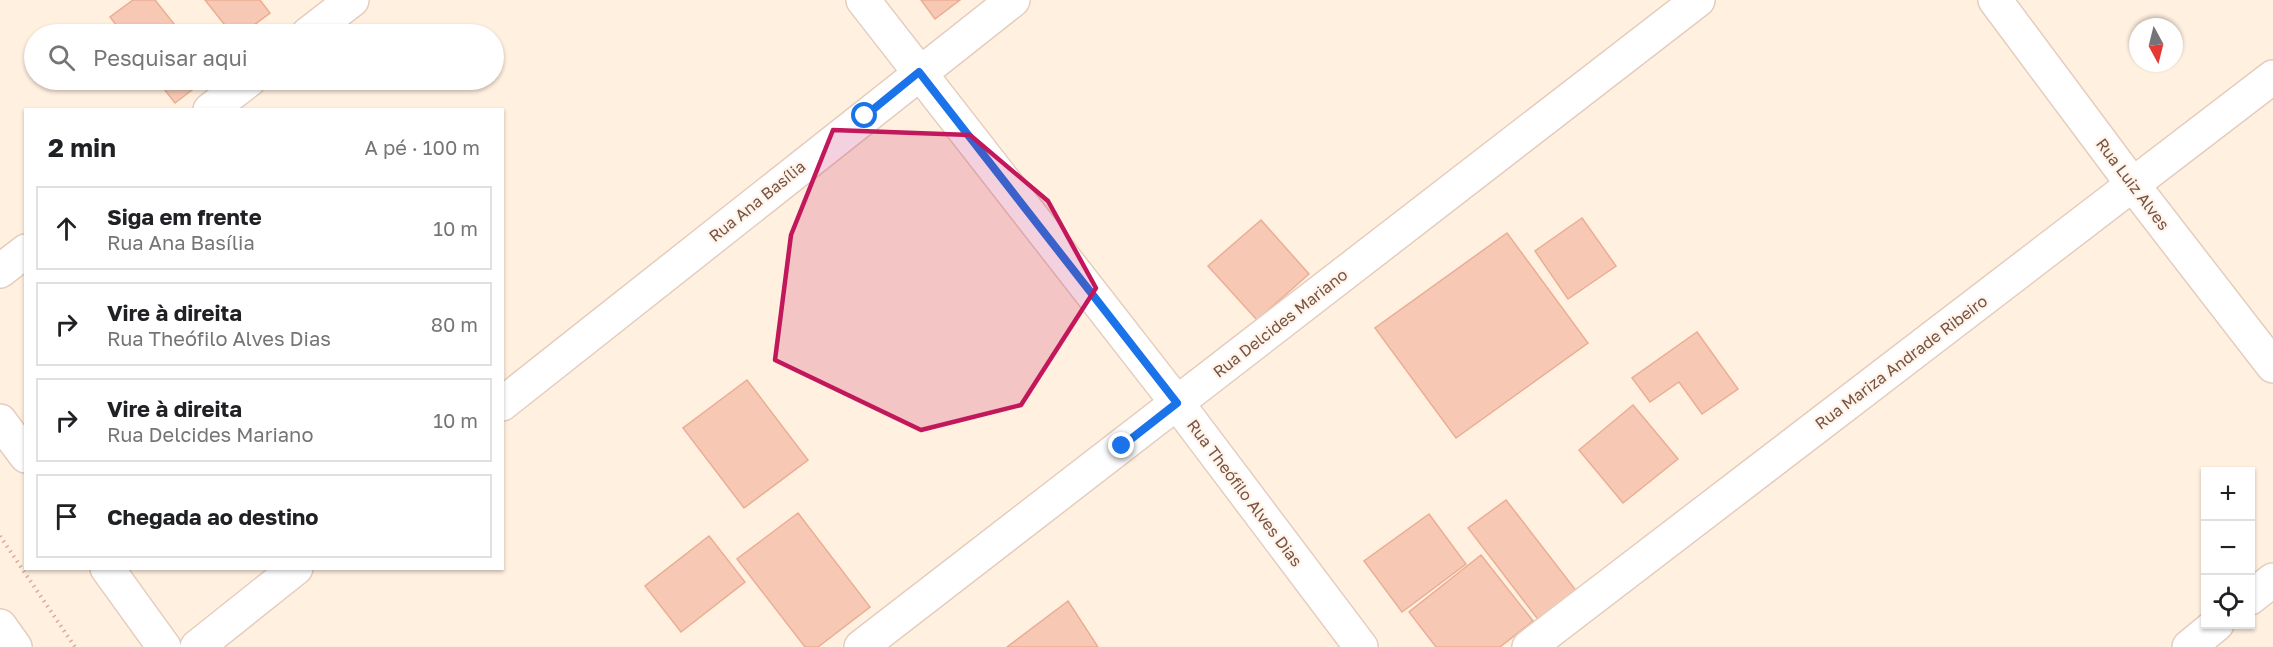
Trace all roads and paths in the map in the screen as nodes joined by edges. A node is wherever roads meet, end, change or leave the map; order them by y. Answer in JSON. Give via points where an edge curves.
{"nodes":[{"id":1,"x":352,"y":0,"type":"edge"},
{"id":2,"x":863,"y":0,"type":"edge"},
{"id":3,"x":1012,"y":0,"type":"edge"},
{"id":4,"x":1698,"y":0,"type":"edge"},
{"id":5,"x":1995,"y":0,"type":"edge"},
{"id":6,"x":321,"y":24,"type":"edge"},
{"id":7,"x":919,"y":72,"type":"junction"},
{"id":8,"x":2273,"y":76,"type":"edge"},
{"id":9,"x":236,"y":90,"type":"edge"},
{"id":10,"x":213,"y":108,"type":"edge"},
{"id":11,"x":2133,"y":185,"type":"junction"},
{"id":12,"x":24,"y":253,"type":"edge"},
{"id":13,"x":0,"y":271,"type":"edge"},
{"id":14,"x":2273,"y":366,"type":"edge"},
{"id":15,"x":504,"y":402,"type":"edge"},
{"id":16,"x":1177,"y":403,"type":"junction"},
{"id":17,"x":0,"y":421,"type":"edge"},
{"id":18,"x":24,"y":453,"type":"edge"},
{"id":19,"x":0,"y":536,"type":"edge"},
{"id":20,"x":108,"y":570,"type":"edge"},
{"id":21,"x":293,"y":570,"type":"edge"},
{"id":22,"x":2273,"y":580,"type":"edge"},
{"id":23,"x":2255,"y":594,"type":"edge"},
{"id":24,"x":0,"y":626,"type":"edge"},
{"id":25,"x":2211,"y":629,"type":"edge"},
{"id":26,"x":15,"y":647,"type":"edge"},
{"id":27,"x":75,"y":647,"type":"edge"},
{"id":28,"x":164,"y":647,"type":"edge"},
{"id":29,"x":197,"y":647,"type":"edge"},
{"id":30,"x":861,"y":647,"type":"edge"},
{"id":31,"x":1360,"y":647,"type":"edge"},
{"id":32,"x":1529,"y":647,"type":"edge"},
{"id":33,"x":2189,"y":647,"type":"edge"}],
"edges":[{"from":1,"to":6,"type":"street"},
{"from":2,"to":7,"type":"street","name":"Rua Theófilo Alves Dias"},
{"from":3,"to":7,"type":"street","name":"Rua Ana Basília"},
{"from":4,"to":16,"type":"street","name":"Rua Delcides Mariano"},
{"from":5,"to":11,"type":"street","name":"Rua Luiz Alves"},
{"from":7,"to":15,"type":"street","name":"Rua Ana Basília"},
{"from":7,"to":16,"type":"street","name":"Rua Theófilo Alves Dias"},
{"from":8,"to":11,"type":"street","name":"Rua Mariza Andrade Ribeiro"},
{"from":9,"to":10,"type":"street"},
{"from":11,"to":14,"type":"street","name":"Rua Luiz Alves"},
{"from":11,"to":32,"type":"street","name":"Rua Mariza Andrade Ribeiro"},
{"from":12,"to":13,"type":"street"},
{"from":16,"to":30,"type":"street","name":"Rua Delcides Mariano"},
{"from":16,"to":31,"type":"street","name":"Rua Theófilo Alves Dias"},
{"from":17,"to":18,"type":"street"},
{"from":19,"to":27,"type":"path"},
{"from":20,"to":28,"type":"street"},
{"from":21,"to":29,"type":"street"},
{"from":22,"to":23,"type":"street"},
{"from":24,"to":26,"type":"street"},
{"from":25,"to":33,"type":"street"}]}
